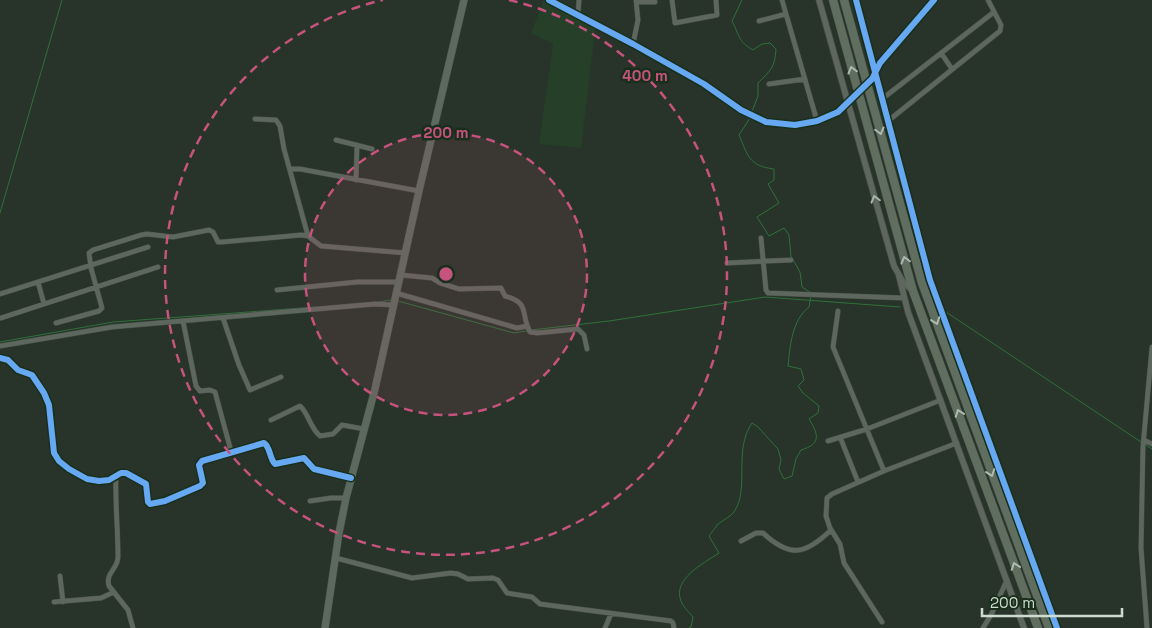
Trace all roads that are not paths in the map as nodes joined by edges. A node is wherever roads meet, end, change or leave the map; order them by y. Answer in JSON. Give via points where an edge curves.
{"nodes":[{"id":1,"x":464,"y":0,"type":"edge"},
{"id":2,"x":549,"y":0,"type":"edge"},
{"id":3,"x":579,"y":0,"type":"edge"},
{"id":4,"x":672,"y":0,"type":"edge"},
{"id":5,"x":716,"y":0,"type":"edge"},
{"id":6,"x":782,"y":0,"type":"edge"},
{"id":7,"x":820,"y":0,"type":"edge"},
{"id":8,"x":833,"y":0,"type":"edge"},
{"id":9,"x":844,"y":0,"type":"edge"},
{"id":10,"x":856,"y":0,"type":"edge"},
{"id":11,"x":934,"y":0,"type":"edge"},
{"id":12,"x":988,"y":0,"type":"edge"},
{"id":13,"x":636,"y":1,"type":"edge"},
{"id":14,"x":655,"y":2,"type":"dead end"},
{"id":15,"x":994,"y":12,"type":"junction"},
{"id":16,"x":786,"y":14,"type":"junction"},
{"id":17,"x":578,"y":15,"type":"junction"},
{"id":18,"x":759,"y":21,"type":"dead end"},
{"id":19,"x":632,"y":44,"type":"junction"},
{"id":20,"x":941,"y":53,"type":"junction"},
{"id":21,"x":952,"y":69,"type":"junction"},
{"id":22,"x":876,"y":71,"type":"junction"},
{"id":23,"x":872,"y":79,"type":"dead end"},
{"id":24,"x":805,"y":80,"type":"junction"},
{"id":25,"x":769,"y":84,"type":"dead end"},
{"id":26,"x":853,"y":98,"type":"dead end"},
{"id":27,"x":882,"y":99,"type":"junction"},
{"id":28,"x":847,"y":103,"type":"junction"},
{"id":29,"x":255,"y":119,"type":"dead end"},
{"id":30,"x":817,"y":121,"type":"junction"},
{"id":31,"x":888,"y":121,"type":"junction"},
{"id":32,"x":336,"y":140,"type":"dead end"},
{"id":33,"x":357,"y":145,"type":"junction"},
{"id":34,"x":372,"y":149,"type":"dead end"},
{"id":35,"x":290,"y":169,"type":"junction"},
{"id":36,"x":356,"y":180,"type":"junction"},
{"id":37,"x":419,"y":191,"type":"junction"},
{"id":38,"x":308,"y":236,"type":"junction"},
{"id":39,"x":761,"y":238,"type":"dead end"},
{"id":40,"x":148,"y":247,"type":"dead end"},
{"id":41,"x":406,"y":253,"type":"junction"},
{"id":42,"x":791,"y":260,"type":"dead end"},
{"id":43,"x":764,"y":261,"type":"junction"},
{"id":44,"x":728,"y":263,"type":"dead end"},
{"id":45,"x":91,"y":265,"type":"junction"},
{"id":46,"x":158,"y":267,"type":"dead end"},
{"id":47,"x":898,"y":276,"type":"junction"},
{"id":48,"x":400,"y":278,"type":"junction"},
{"id":49,"x":38,"y":282,"type":"junction"},
{"id":50,"x":96,"y":286,"type":"junction"},
{"id":51,"x":276,"y":290,"type":"dead end"},
{"id":52,"x":913,"y":291,"type":"junction"},
{"id":53,"x":396,"y":293,"type":"junction"},
{"id":54,"x":0,"y":294,"type":"edge"},
{"id":55,"x":904,"y":298,"type":"junction"},
{"id":56,"x":44,"y":304,"type":"junction"},
{"id":57,"x":394,"y":305,"type":"junction"},
{"id":58,"x":838,"y":311,"type":"dead end"},
{"id":59,"x":1,"y":318,"type":"edge"},
{"id":60,"x":224,"y":318,"type":"junction"},
{"id":61,"x":183,"y":321,"type":"junction"},
{"id":62,"x":56,"y":323,"type":"dead end"},
{"id":63,"x":527,"y":326,"type":"junction"},
{"id":64,"x":0,"y":346,"type":"edge"},
{"id":65,"x":1152,"y":348,"type":"edge"},
{"id":66,"x":587,"y":349,"type":"dead end"},
{"id":67,"x":0,"y":358,"type":"edge"},
{"id":68,"x":1151,"y":358,"type":"edge"},
{"id":69,"x":281,"y":377,"type":"dead end"},
{"id":70,"x":941,"y":400,"type":"junction"},
{"id":71,"x":271,"y":420,"type":"dead end"},
{"id":72,"x":364,"y":429,"type":"junction"},
{"id":73,"x":867,"y":429,"type":"junction"},
{"id":74,"x":840,"y":437,"type":"junction"},
{"id":75,"x":1144,"y":440,"type":"junction"},
{"id":76,"x":828,"y":441,"type":"dead end"},
{"id":77,"x":956,"y":443,"type":"junction"},
{"id":78,"x":1152,"y":444,"type":"edge"},
{"id":79,"x":231,"y":451,"type":"junction"},
{"id":80,"x":884,"y":470,"type":"junction"},
{"id":81,"x":116,"y":476,"type":"junction"},
{"id":82,"x":351,"y":478,"type":"junction"},
{"id":83,"x":858,"y":482,"type":"junction"},
{"id":84,"x":346,"y":498,"type":"junction"},
{"id":85,"x":310,"y":501,"type":"dead end"},
{"id":86,"x":831,"y":530,"type":"junction"},
{"id":87,"x":741,"y":541,"type":"dead end"},
{"id":88,"x":336,"y":558,"type":"junction"},
{"id":89,"x":60,"y":576,"type":"dead end"},
{"id":90,"x":1007,"y":580,"type":"junction"},
{"id":91,"x":114,"y":592,"type":"junction"},
{"id":92,"x":54,"y":602,"type":"dead end"},
{"id":93,"x":63,"y":602,"type":"junction"},
{"id":94,"x":611,"y":614,"type":"junction"},
{"id":95,"x":882,"y":622,"type":"dead end"},
{"id":96,"x":133,"y":628,"type":"edge"},
{"id":97,"x":325,"y":628,"type":"edge"},
{"id":98,"x":605,"y":628,"type":"edge"},
{"id":99,"x":674,"y":628,"type":"edge"},
{"id":100,"x":984,"y":628,"type":"edge"},
{"id":101,"x":1024,"y":628,"type":"edge"},
{"id":102,"x":1038,"y":628,"type":"edge"},
{"id":103,"x":1048,"y":628,"type":"edge"},
{"id":104,"x":1057,"y":628,"type":"edge"},
{"id":105,"x":1147,"y":628,"type":"edge"}],
"edges":[{"from":1,"to":37,"type":"main road"},
{"from":2,"to":17,"type":"street"},
{"from":3,"to":17,"type":"street"},
{"from":4,"to":5,"type":"street","via":[[675,23],[718,15]]},
{"from":6,"to":16,"type":"street"},
{"from":7,"to":28,"type":"street"},
{"from":52,"to":8,"type":"highway","one_way":true},
{"from":9,"to":103,"type":"highway","one_way":true,"via":[[922,282]]},
{"from":10,"to":22,"type":"street"},
{"from":11,"to":22,"type":"street"},
{"from":12,"to":15,"type":"street"},
{"from":13,"to":14,"type":"street"},
{"from":13,"to":19,"type":"street","via":[[638,20]]},
{"from":15,"to":20,"type":"street"},
{"from":15,"to":21,"type":"street","via":[[1001,25],[1000,31]]},
{"from":16,"to":18,"type":"street"},
{"from":16,"to":24,"type":"street"},
{"from":17,"to":19,"type":"street"},
{"from":19,"to":30,"type":"street","via":[[766,122],[795,125]]},
{"from":20,"to":21,"type":"street"},
{"from":20,"to":27,"type":"street"},
{"from":21,"to":31,"type":"street"},
{"from":22,"to":23,"type":"street"},
{"from":22,"to":27,"type":"street"},
{"from":24,"to":25,"type":"street"},
{"from":24,"to":30,"type":"street"},
{"from":26,"to":28,"type":"street"},
{"from":27,"to":31,"type":"street"},
{"from":28,"to":30,"type":"street","via":[[838,112]]},
{"from":47,"to":28,"type":"street","one_way":true},
{"from":29,"to":35,"type":"street","via":[[277,121]]},
{"from":31,"to":104,"type":"street","via":[[930,280]]},
{"from":32,"to":33,"type":"street"},
{"from":33,"to":34,"type":"street"},
{"from":33,"to":36,"type":"street"},
{"from":35,"to":36,"type":"street"},
{"from":35,"to":38,"type":"street"},
{"from":36,"to":37,"type":"street"},
{"from":37,"to":41,"type":"main road"},
{"from":38,"to":41,"type":"street","via":[[321,246]]},
{"from":38,"to":45,"type":"street","via":[[218,242],[211,230],[173,238],[147,234],[92,250],[88,256]]},
{"from":39,"to":43,"type":"street"},
{"from":40,"to":45,"type":"street"},
{"from":41,"to":48,"type":"main road"},
{"from":42,"to":43,"type":"street"},
{"from":43,"to":44,"type":"street"},
{"from":43,"to":55,"type":"street","via":[[768,293]]},
{"from":45,"to":49,"type":"street"},
{"from":45,"to":50,"type":"street"},
{"from":46,"to":50,"type":"street"},
{"from":47,"to":52,"type":"street"},
{"from":47,"to":55,"type":"street"},
{"from":48,"to":51,"type":"street"},
{"from":48,"to":53,"type":"main road"},
{"from":48,"to":63,"type":"street","via":[[432,278],[459,289],[501,288],[505,296],[519,301]]},
{"from":49,"to":54,"type":"street"},
{"from":49,"to":56,"type":"street"},
{"from":50,"to":56,"type":"street"},
{"from":50,"to":62,"type":"street","via":[[101,310]]},
{"from":102,"to":52,"type":"highway","one_way":true},
{"from":53,"to":57,"type":"main road"},
{"from":53,"to":63,"type":"street","via":[[517,328]]},
{"from":55,"to":70,"type":"street"},
{"from":56,"to":59,"type":"street"},
{"from":57,"to":60,"type":"street"},
{"from":57,"to":72,"type":"main road"},
{"from":58,"to":73,"type":"street","via":[[833,347]]},
{"from":60,"to":61,"type":"street"},
{"from":60,"to":69,"type":"street","via":[[250,390]]},
{"from":61,"to":64,"type":"street","via":[[112,327]]},
{"from":61,"to":79,"type":"street","via":[[196,386],[200,391],[215,392]]},
{"from":63,"to":66,"type":"street","via":[[530,332],[537,333],[578,329],[584,335]]},
{"from":65,"to":68,"type":"street"},
{"from":67,"to":81,"type":"street","via":[[32,375],[44,393],[49,405],[54,452],[59,461],[87,479],[109,480]]},
{"from":68,"to":75,"type":"street"},
{"from":70,"to":73,"type":"street"},
{"from":70,"to":77,"type":"street"},
{"from":71,"to":72,"type":"street","via":[[300,406],[320,436],[333,434],[342,425]]},
{"from":72,"to":82,"type":"main road"},
{"from":73,"to":74,"type":"street"},
{"from":73,"to":80,"type":"street"},
{"from":74,"to":76,"type":"street"},
{"from":74,"to":83,"type":"street"},
{"from":75,"to":78,"type":"street"},
{"from":75,"to":105,"type":"street","via":[[1142,548]]},
{"from":77,"to":80,"type":"street"},
{"from":77,"to":90,"type":"street"},
{"from":79,"to":81,"type":"street","via":[[199,462],[203,482],[200,486],[156,503],[148,502],[148,486],[143,481],[126,473]]},
{"from":79,"to":82,"type":"street","via":[[264,443],[275,464],[304,458],[314,469]]},
{"from":80,"to":83,"type":"street"},
{"from":81,"to":91,"type":"street","via":[[118,560],[108,582]]},
{"from":82,"to":84,"type":"main road"},
{"from":83,"to":86,"type":"street","via":[[827,498],[826,516]]},
{"from":84,"to":85,"type":"street"},
{"from":84,"to":88,"type":"main road"},
{"from":86,"to":87,"type":"street","via":[[818,542],[798,550],[787,550],[760,532]]},
{"from":86,"to":95,"type":"street","via":[[840,544],[844,563]]},
{"from":88,"to":94,"type":"street","via":[[412,578],[451,573],[472,580],[493,578],[507,593],[532,597],[540,604]]},
{"from":88,"to":97,"type":"main road"},
{"from":89,"to":93,"type":"street"},
{"from":90,"to":100,"type":"street"},
{"from":90,"to":101,"type":"street"},
{"from":91,"to":93,"type":"street","via":[[102,598]]},
{"from":91,"to":96,"type":"street","via":[[128,610]]},
{"from":92,"to":93,"type":"street"},
{"from":94,"to":98,"type":"street"},
{"from":94,"to":99,"type":"street","via":[[671,621]]}]}
